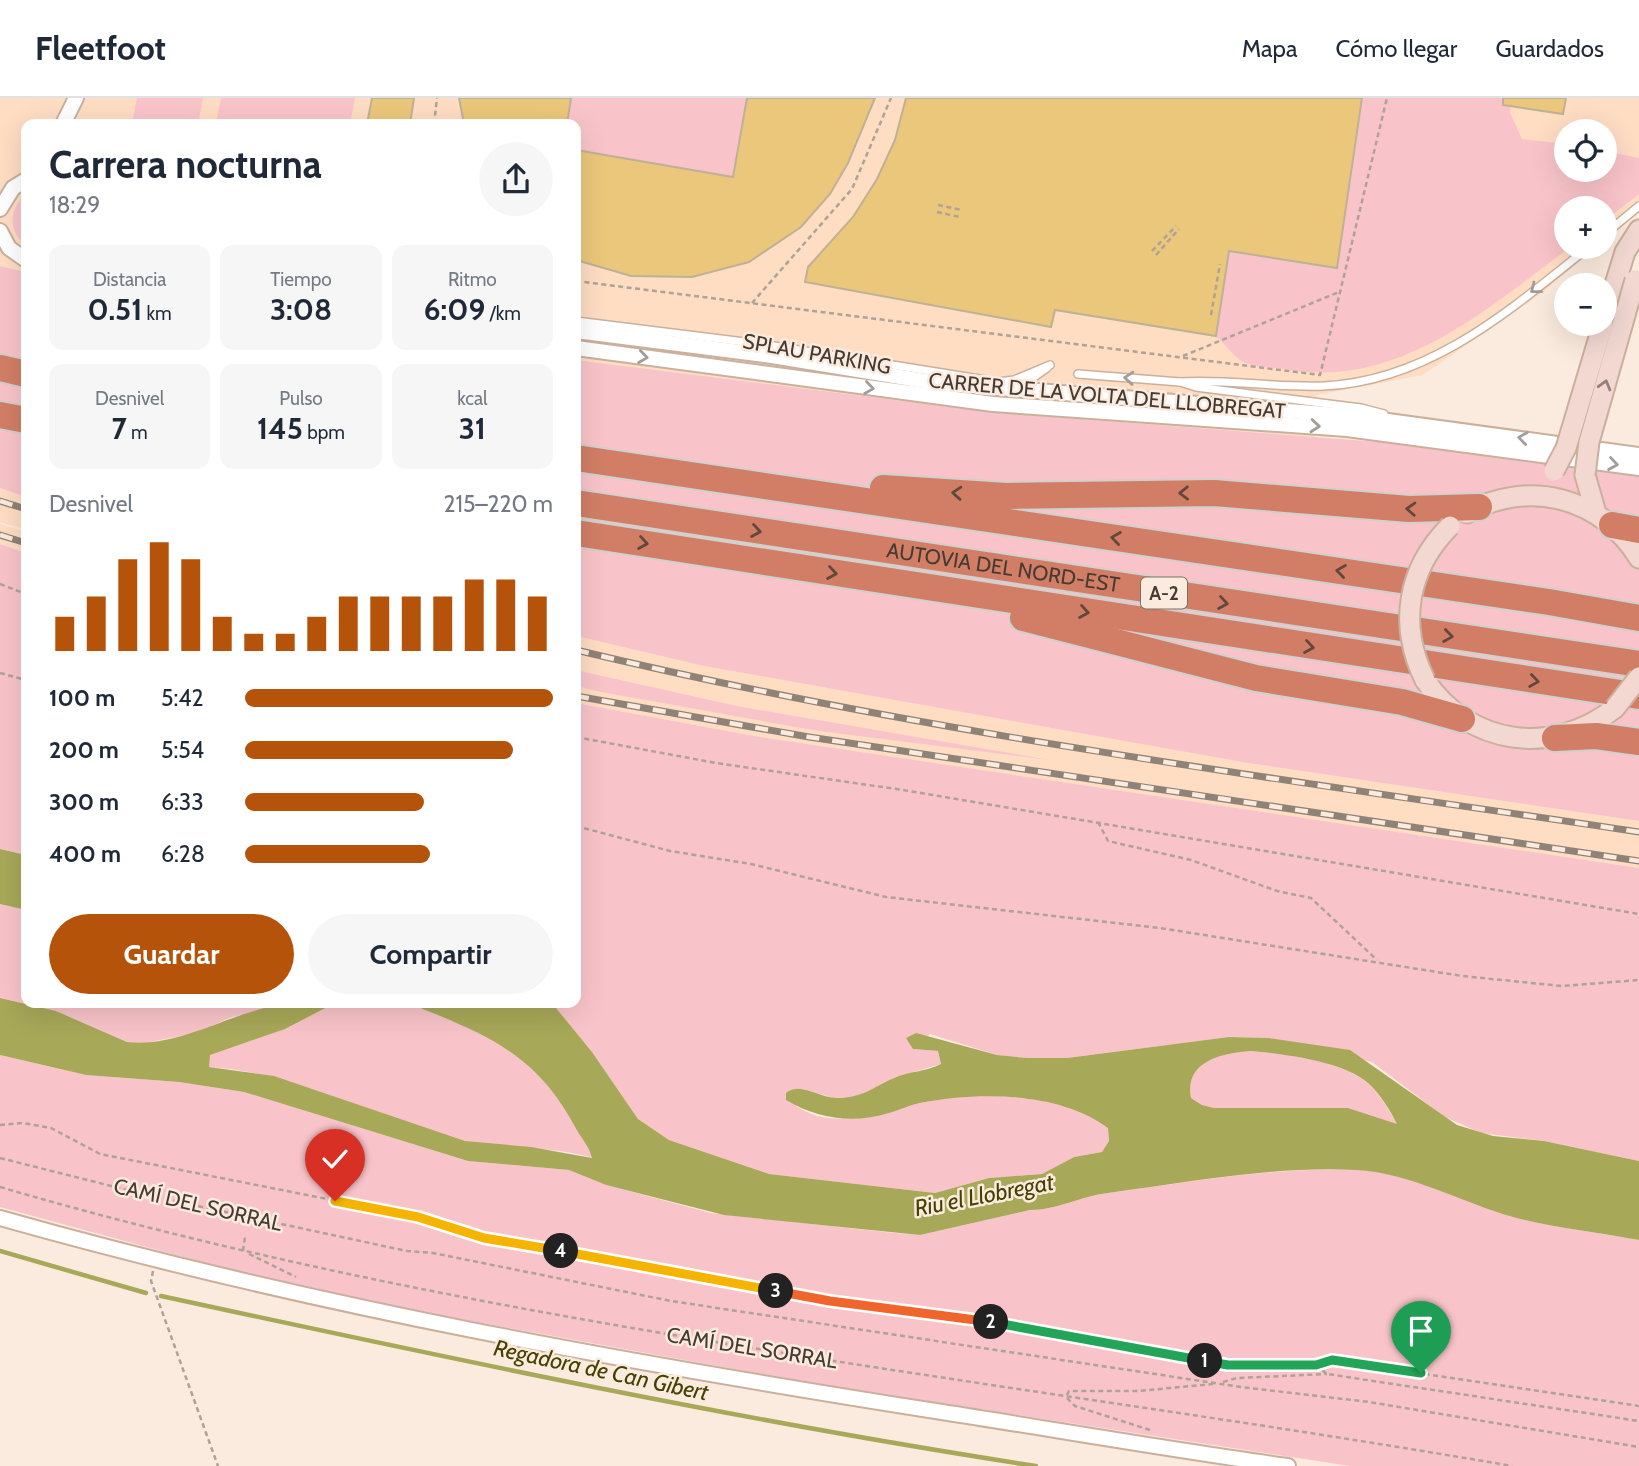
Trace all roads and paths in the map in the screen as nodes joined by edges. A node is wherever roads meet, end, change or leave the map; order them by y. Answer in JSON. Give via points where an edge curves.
{"nodes":[{"id":1,"x":76,"y":98,"type":"edge"},
{"id":2,"x":437,"y":98,"type":"edge"},
{"id":3,"x":891,"y":98,"type":"edge"},
{"id":4,"x":1387,"y":98,"type":"edge"},
{"id":5,"x":66,"y":119,"type":"edge"},
{"id":6,"x":435,"y":119,"type":"edge"},
{"id":7,"x":21,"y":184,"type":"edge"},
{"id":8,"x":938,"y":205,"type":"dead end"},
{"id":9,"x":0,"y":206,"type":"edge"},
{"id":10,"x":1639,"y":206,"type":"edge"},
{"id":11,"x":961,"y":211,"type":"dead end"},
{"id":12,"x":937,"y":212,"type":"dead end"},
{"id":13,"x":960,"y":217,"type":"dead end"},
{"id":14,"x":1617,"y":224,"type":"edge"},
{"id":15,"x":1639,"y":230,"type":"edge"},
{"id":16,"x":0,"y":231,"type":"edge"},
{"id":17,"x":1152,"y":251,"type":"dead end"},
{"id":18,"x":1156,"y":255,"type":"dead end"},
{"id":19,"x":21,"y":256,"type":"edge"},
{"id":20,"x":1573,"y":259,"type":"edge"},
{"id":21,"x":1220,"y":264,"type":"dead end"},
{"id":22,"x":1631,"y":274,"type":"edge"},
{"id":23,"x":581,"y":282,"type":"edge"},
{"id":24,"x":1340,"y":292,"type":"junction"},
{"id":25,"x":1617,"y":297,"type":"edge"},
{"id":26,"x":752,"y":303,"type":"junction"},
{"id":27,"x":1211,"y":314,"type":"dead end"},
{"id":28,"x":581,"y":322,"type":"edge"},
{"id":29,"x":581,"y":332,"type":"edge"},
{"id":30,"x":1599,"y":336,"type":"edge"},
{"id":31,"x":581,"y":349,"type":"edge"},
{"id":32,"x":1180,"y":357,"type":"junction"},
{"id":33,"x":0,"y":368,"type":"edge"},
{"id":34,"x":21,"y":373,"type":"edge"},
{"id":35,"x":1078,"y":374,"type":"dead end"},
{"id":36,"x":1180,"y":382,"type":"junction"},
{"id":37,"x":1012,"y":392,"type":"junction"},
{"id":38,"x":0,"y":415,"type":"edge"},
{"id":39,"x":21,"y":419,"type":"edge"},
{"id":40,"x":1419,"y":424,"type":"junction"},
{"id":41,"x":1639,"y":455,"type":"edge"},
{"id":42,"x":581,"y":458,"type":"edge"},
{"id":43,"x":581,"y":459,"type":"edge"},
{"id":44,"x":1639,"y":468,"type":"edge"},
{"id":45,"x":1530,"y":495,"type":"junction"},
{"id":46,"x":581,"y":504,"type":"edge"},
{"id":47,"x":1479,"y":507,"type":"junction"},
{"id":48,"x":1604,"y":519,"type":"junction"},
{"id":49,"x":1639,"y":530,"type":"edge"},
{"id":50,"x":581,"y":534,"type":"edge"},
{"id":51,"x":1639,"y":558,"type":"edge"},
{"id":52,"x":896,"y":583,"type":"junction"},
{"id":53,"x":0,"y":584,"type":"edge"},
{"id":54,"x":21,"y":592,"type":"edge"},
{"id":55,"x":1549,"y":602,"type":"junction"},
{"id":56,"x":1639,"y":610,"type":"edge"},
{"id":57,"x":1639,"y":618,"type":"edge"},
{"id":58,"x":1639,"y":664,"type":"edge"},
{"id":59,"x":0,"y":673,"type":"edge"},
{"id":60,"x":1639,"y":677,"type":"edge"},
{"id":61,"x":21,"y":679,"type":"edge"},
{"id":62,"x":1639,"y":696,"type":"edge"},
{"id":63,"x":1462,"y":719,"type":"junction"},
{"id":64,"x":581,"y":738,"type":"edge"},
{"id":65,"x":1555,"y":738,"type":"junction"},
{"id":66,"x":1639,"y":742,"type":"edge"},
{"id":67,"x":1098,"y":822,"type":"junction"},
{"id":68,"x":581,"y":827,"type":"edge"},
{"id":69,"x":1639,"y":914,"type":"edge"},
{"id":70,"x":1378,"y":961,"type":"junction"},
{"id":71,"x":1639,"y":980,"type":"edge"},
{"id":72,"x":0,"y":1125,"type":"edge"},
{"id":73,"x":0,"y":1158,"type":"edge"},
{"id":74,"x":0,"y":1187,"type":"edge"},
{"id":75,"x":0,"y":1218,"type":"edge"},
{"id":76,"x":245,"y":1237,"type":"dead end"},
{"id":77,"x":242,"y":1251,"type":"junction"},
{"id":78,"x":154,"y":1262,"type":"junction"},
{"id":79,"x":1316,"y":1365,"type":"junction"},
{"id":80,"x":1327,"y":1374,"type":"junction"},
{"id":81,"x":1219,"y":1383,"type":"junction"},
{"id":82,"x":1066,"y":1397,"type":"junction"},
{"id":83,"x":1639,"y":1406,"type":"edge"},
{"id":84,"x":1639,"y":1421,"type":"edge"},
{"id":85,"x":1161,"y":1433,"type":"dead end"},
{"id":86,"x":1639,"y":1447,"type":"edge"},
{"id":87,"x":218,"y":1466,"type":"edge"},
{"id":88,"x":1288,"y":1466,"type":"edge"},
{"id":89,"x":1512,"y":1466,"type":"edge"}],
"edges":[{"from":1,"to":5,"type":"street"},
{"from":2,"to":6,"type":"path"},
{"from":3,"to":26,"type":"path","via":[[852,190]]},
{"from":4,"to":24,"type":"path"},
{"from":7,"to":9,"type":"street"},
{"from":8,"to":11,"type":"path"},
{"from":10,"to":14,"type":"lane"},
{"from":12,"to":13,"type":"path"},
{"from":15,"to":22,"type":"main road"},
{"from":16,"to":19,"type":"street"},
{"from":17,"to":18,"type":"path","via":[[1177,228]]},
{"from":20,"to":36,"type":"lane","one_way":true,"via":[[1475,335],[1393,375],[1315,386]]},
{"from":21,"to":27,"type":"path"},
{"from":22,"to":25,"type":"main road"},
{"from":48,"to":22,"type":"main road","one_way":true,"bridge":true,"via":[[1586,475],[1589,442]]},
{"from":23,"to":26,"type":"path"},
{"from":24,"to":32,"type":"path"},
{"from":24,"to":32,"type":"path","via":[[1320,374]]},
{"from":26,"to":32,"type":"path"},
{"from":28,"to":37,"type":"lane","name":"SPLAU PARKING","via":[[761,344],[996,382],[1050,365],[1041,376]]},
{"from":29,"to":37,"type":"street","name":"CARRER DE LA VOLTA DEL LLOBREGAT"},
{"from":30,"to":45,"type":"main road","bridge":true,"via":[[1566,448],[1555,471]]},
{"from":31,"to":44,"type":"street","name":"CARRER DE LA VOLTA DEL LLOBREGAT","one_way":true,"via":[[993,404],[1323,426]]},
{"from":33,"to":34,"type":"highway"},
{"from":36,"to":35,"type":"lane","one_way":true},
{"from":36,"to":40,"type":"lane","via":[[1361,408]]},
{"from":37,"to":40,"type":"street","name":"CARRER DE LA VOLTA DEL LLOBREGAT","via":[[1237,406]]},
{"from":38,"to":39,"type":"highway"},
{"from":41,"to":40,"type":"street","name":"CARRER DE LA VOLTA DEL LLOBREGAT","one_way":true},
{"from":47,"to":42,"type":"highway","one_way":true,"via":[[1409,509],[1214,493],[1006,496]]},
{"from":55,"to":43,"type":"highway","number":"A-2","one_way":true},
{"from":45,"to":47,"type":"main road"},
{"from":45,"to":48,"type":"main road","via":[[1557,497]]},
{"from":46,"to":58,"type":"highway","name":"AUTOVIA DEL NORD-EST","number":"A-2","one_way":true},
{"from":47,"to":63,"type":"main road","bridge":true,"via":[[1450,526],[1422,562],[1409,606],[1410,636],[1425,680]]},
{"from":48,"to":49,"type":"highway"},
{"from":48,"to":51,"type":"main road"},
{"from":50,"to":52,"type":"highway","one_way":true},
{"from":52,"to":62,"type":"highway","one_way":true},
{"from":52,"to":63,"type":"highway","via":[[1256,678],[1402,702]]},
{"from":53,"to":54,"type":"path"},
{"from":55,"to":56,"type":"highway"},
{"from":55,"to":57,"type":"highway","number":"A-2"},
{"from":59,"to":61,"type":"path"},
{"from":60,"to":65,"type":"main road","bridge":true,"via":[[1615,708],[1587,727]]},
{"from":63,"to":65,"type":"main road","via":[[1516,739]]},
{"from":64,"to":67,"type":"path"},
{"from":65,"to":66,"type":"highway","via":[[1596,736]]},
{"from":67,"to":69,"type":"path"},
{"from":67,"to":70,"type":"path","via":[[1108,841],[1191,860],[1277,891],[1311,898]]},
{"from":68,"to":70,"type":"path","via":[[886,897],[1160,928]]},
{"from":70,"to":71,"type":"path","via":[[1562,986]]},
{"from":72,"to":79,"type":"path","name":"CAMÍ DEL SORRAL","via":[[51,1128],[100,1154],[418,1217],[484,1238],[830,1301],[1013,1325],[1228,1365]]},
{"from":73,"to":81,"type":"path","name":"CAMÍ DEL SORRAL","via":[[394,1249],[433,1252],[671,1301]]},
{"from":74,"to":77,"type":"path","name":"CAMÍ DEL SORRAL"},
{"from":75,"to":78,"type":"street","name":"CAMÍ DEL SORRAL"},
{"from":76,"to":77,"type":"path"},
{"from":77,"to":82,"type":"path","name":"CAMÍ DEL SORRAL","via":[[648,1331]]},
{"from":78,"to":87,"type":"path","via":[[151,1281]]},
{"from":78,"to":88,"type":"street","name":"CAMÍ DEL SORRAL","via":[[445,1327],[608,1357]]},
{"from":79,"to":80,"type":"path"},
{"from":79,"to":83,"type":"path","name":"CAMÍ DEL SORRAL","via":[[1332,1360]]},
{"from":80,"to":81,"type":"path"},
{"from":80,"to":84,"type":"path"},
{"from":81,"to":82,"type":"path","via":[[1138,1391],[1069,1391]]},
{"from":81,"to":86,"type":"path","name":"CAMÍ DEL SORRAL","via":[[1369,1402]]},
{"from":82,"to":85,"type":"path","via":[[1074,1406]]},
{"from":82,"to":89,"type":"path","name":"CAMÍ DEL SORRAL"}]}
